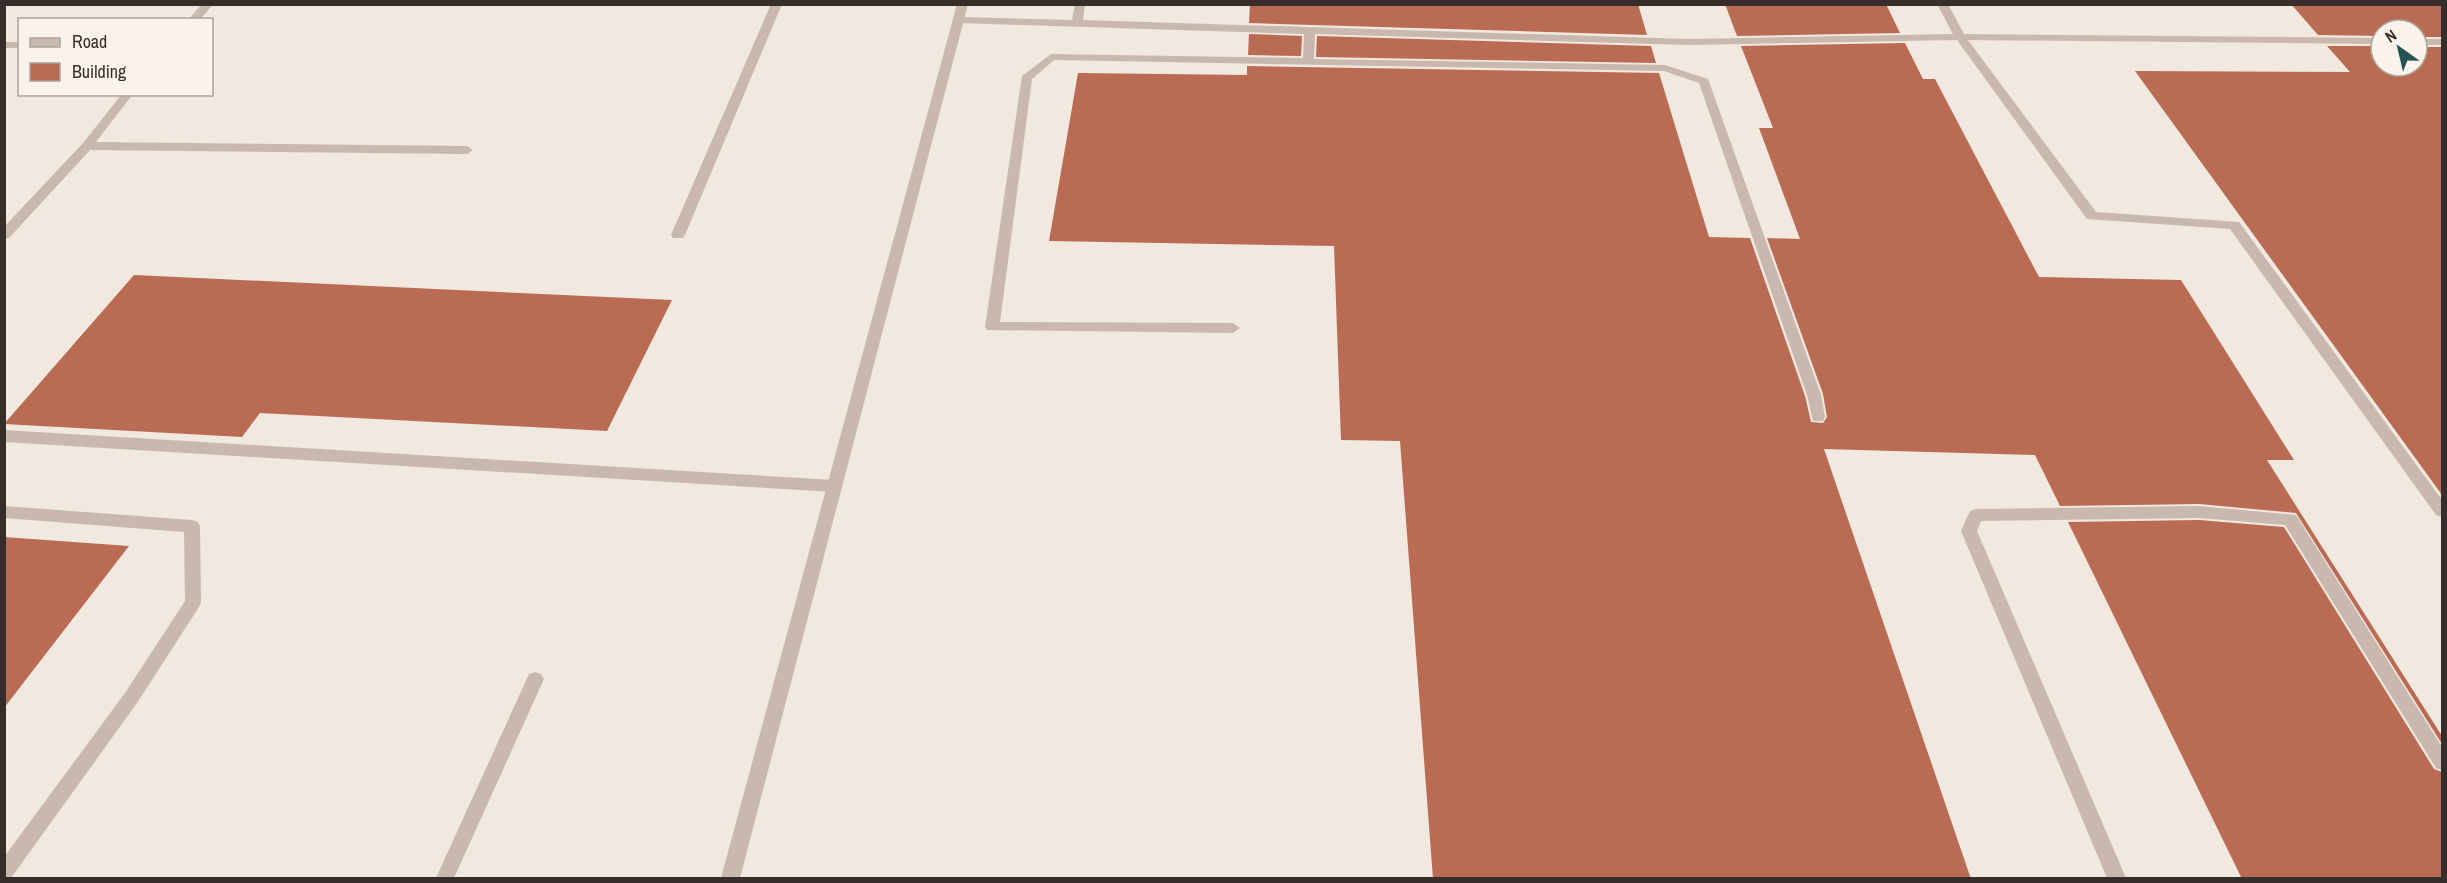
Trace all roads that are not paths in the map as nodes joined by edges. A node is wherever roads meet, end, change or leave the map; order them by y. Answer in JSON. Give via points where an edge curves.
{"nodes":[{"id":1,"x":208,"y":4,"type":"edge"},
{"id":2,"x":777,"y":4,"type":"edge"},
{"id":3,"x":963,"y":4,"type":"edge"},
{"id":4,"x":1080,"y":4,"type":"edge"},
{"id":5,"x":1942,"y":4,"type":"edge"},
{"id":6,"x":195,"y":18,"type":"edge"},
{"id":7,"x":959,"y":20,"type":"junction"},
{"id":8,"x":1077,"y":24,"type":"junction"},
{"id":9,"x":1310,"y":31,"type":"junction"},
{"id":10,"x":1960,"y":37,"type":"junction"},
{"id":11,"x":2369,"y":41,"type":"edge"},
{"id":12,"x":1308,"y":62,"type":"junction"},
{"id":13,"x":126,"y":96,"type":"edge"},
{"id":14,"x":87,"y":146,"type":"junction"},
{"id":15,"x":467,"y":150,"type":"dead end"},
{"id":16,"x":4,"y":235,"type":"edge"},
{"id":17,"x":678,"y":235,"type":"dead end"},
{"id":18,"x":1233,"y":328,"type":"dead end"},
{"id":19,"x":1818,"y":417,"type":"dead end"},
{"id":20,"x":4,"y":436,"type":"edge"},
{"id":21,"x":834,"y":486,"type":"junction"},
{"id":22,"x":2442,"y":511,"type":"edge"},
{"id":23,"x":4,"y":512,"type":"edge"},
{"id":24,"x":535,"y":679,"type":"dead end"},
{"id":25,"x":2442,"y":762,"type":"edge"},
{"id":26,"x":4,"y":873,"type":"edge"},
{"id":27,"x":445,"y":879,"type":"edge"},
{"id":28,"x":730,"y":879,"type":"edge"},
{"id":29,"x":2116,"y":879,"type":"edge"}],
"edges":[{"from":1,"to":6,"type":"street"},
{"from":2,"to":17,"type":"street"},
{"from":3,"to":7,"type":"street"},
{"from":4,"to":8,"type":"street"},
{"from":5,"to":10,"type":"street"},
{"from":7,"to":8,"type":"street"},
{"from":7,"to":21,"type":"street"},
{"from":8,"to":9,"type":"street"},
{"from":9,"to":10,"type":"street","via":[[1688,42]]},
{"from":9,"to":12,"type":"street"},
{"from":10,"to":11,"type":"street"},
{"from":10,"to":22,"type":"street","via":[[2092,216],[2234,225]]},
{"from":12,"to":18,"type":"street","via":[[1051,57],[1026,78],[992,327]]},
{"from":12,"to":19,"type":"street","via":[[1665,68],[1704,81],[1810,384]]},
{"from":13,"to":14,"type":"street"},
{"from":14,"to":15,"type":"street"},
{"from":14,"to":16,"type":"street"},
{"from":20,"to":21,"type":"street"},
{"from":21,"to":28,"type":"street"},
{"from":23,"to":26,"type":"street","via":[[192,526],[193,602],[131,698]]},
{"from":24,"to":27,"type":"street"},
{"from":25,"to":29,"type":"street","via":[[2290,519],[2199,512],[1976,515],[1969,531]]}]}
